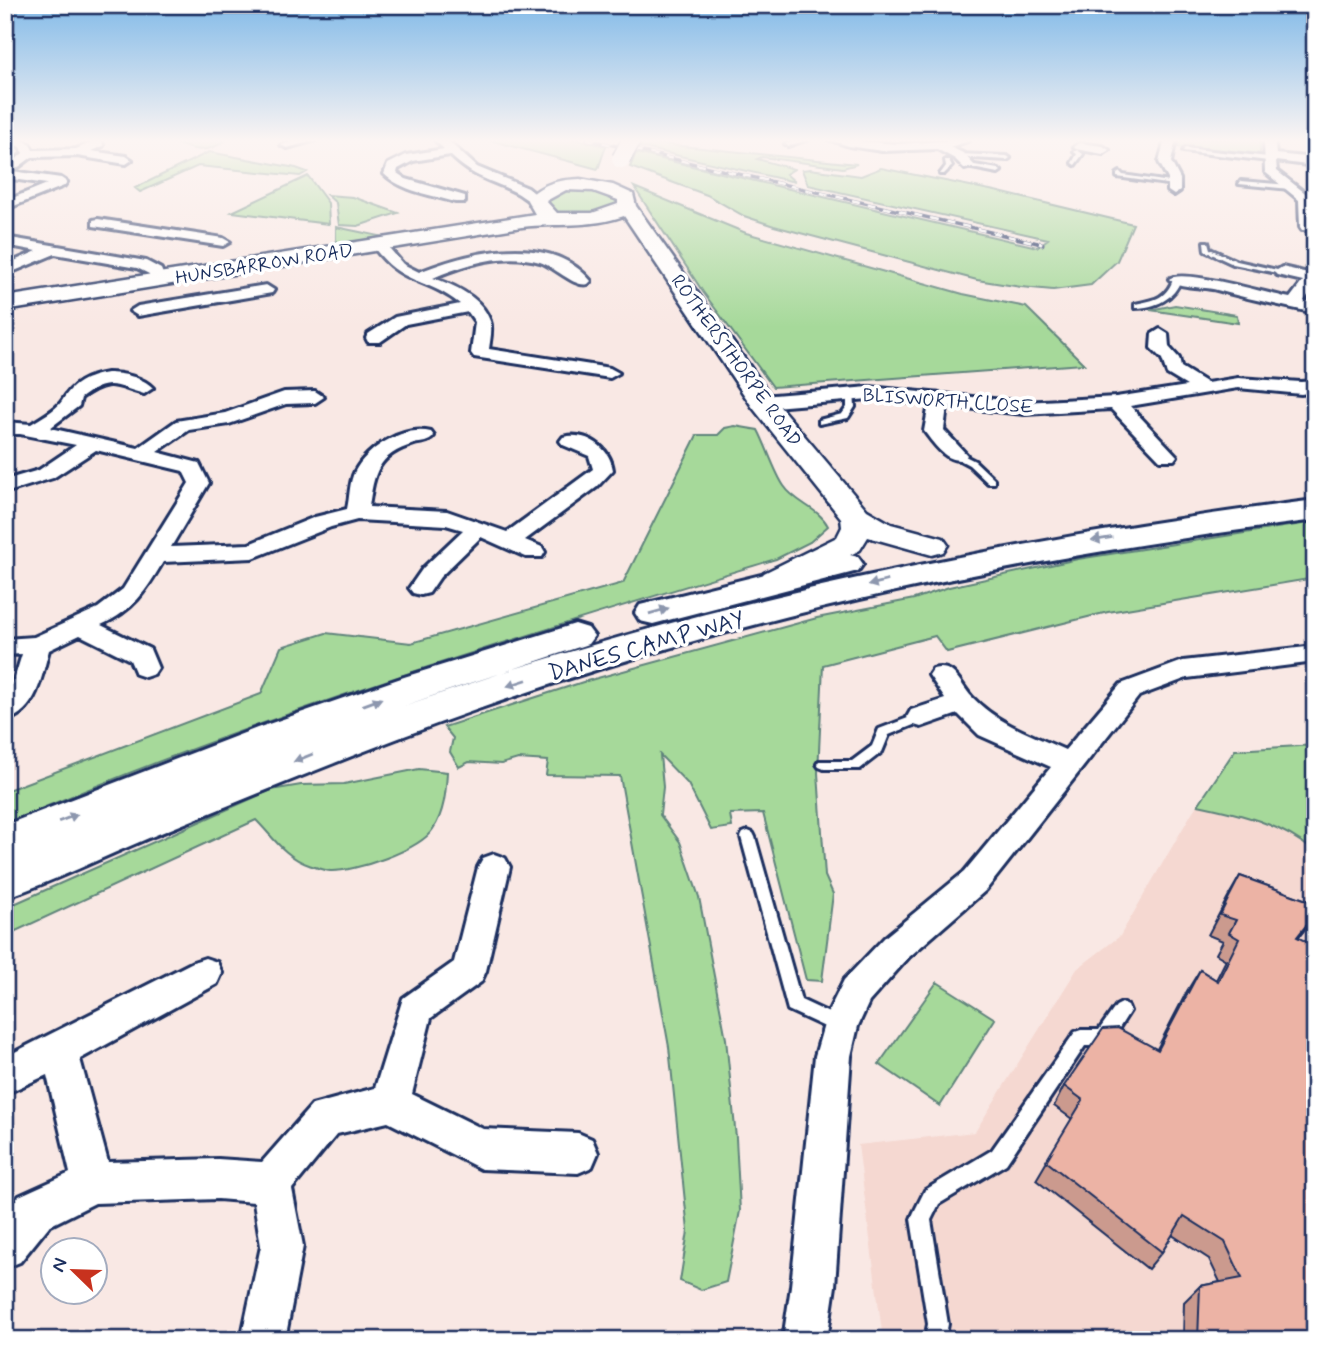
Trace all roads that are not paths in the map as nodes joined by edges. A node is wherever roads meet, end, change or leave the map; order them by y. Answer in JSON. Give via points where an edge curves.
{"nodes":[{"id":1,"x":14,"y":202,"type":"edge"},
{"id":2,"x":527,"y":202,"type":"edge"},
{"id":3,"x":538,"y":202,"type":"edge"},
{"id":4,"x":615,"y":202,"type":"edge"},
{"id":5,"x":626,"y":202,"type":"edge"},
{"id":6,"x":1307,"y":202,"type":"edge"},
{"id":7,"x":9,"y":204,"type":"dead end"},
{"id":8,"x":538,"y":212,"type":"junction"},
{"id":9,"x":129,"y":218,"type":"dead end"},
{"id":10,"x":587,"y":220,"type":"junction"},
{"id":11,"x":1306,"y":227,"type":"edge"},
{"id":12,"x":167,"y":233,"type":"junction"},
{"id":13,"x":647,"y":234,"type":"junction"},
{"id":14,"x":216,"y":238,"type":"dead end"},
{"id":15,"x":5,"y":241,"type":"edge"},
{"id":16,"x":1206,"y":243,"type":"dead end"},
{"id":17,"x":379,"y":245,"type":"junction"},
{"id":18,"x":53,"y":249,"type":"junction"},
{"id":19,"x":116,"y":259,"type":"junction"},
{"id":20,"x":5,"y":271,"type":"edge"},
{"id":21,"x":1282,"y":272,"type":"joint"},
{"id":22,"x":181,"y":275,"type":"junction"},
{"id":23,"x":1314,"y":276,"type":"edge"},
{"id":24,"x":421,"y":277,"type":"junction"},
{"id":25,"x":157,"y":279,"type":"junction"},
{"id":26,"x":1177,"y":279,"type":"joint"},
{"id":27,"x":583,"y":281,"type":"dead end"},
{"id":28,"x":266,"y":290,"type":"dead end"},
{"id":29,"x":189,"y":303,"type":"junction"},
{"id":30,"x":1296,"y":303,"type":"junction"},
{"id":31,"x":5,"y":304,"type":"edge"},
{"id":32,"x":472,"y":306,"type":"junction"},
{"id":33,"x":1138,"y":306,"type":"dead end"},
{"id":34,"x":1315,"y":308,"type":"edge"},
{"id":35,"x":138,"y":311,"type":"dead end"},
{"id":36,"x":1160,"y":334,"type":"dead end"},
{"id":37,"x":374,"y":338,"type":"dead end"},
{"id":38,"x":610,"y":373,"type":"dead end"},
{"id":39,"x":144,"y":388,"type":"dead end"},
{"id":40,"x":1203,"y":388,"type":"junction"},
{"id":41,"x":1310,"y":391,"type":"edge"},
{"id":42,"x":850,"y":392,"type":"junction"},
{"id":43,"x":315,"y":397,"type":"dead end"},
{"id":44,"x":939,"y":400,"type":"junction"},
{"id":45,"x":762,"y":402,"type":"junction"},
{"id":46,"x":1115,"y":403,"type":"junction"},
{"id":47,"x":822,"y":422,"type":"dead end"},
{"id":48,"x":5,"y":428,"type":"edge"},
{"id":49,"x":35,"y":431,"type":"junction"},
{"id":50,"x":424,"y":436,"type":"dead end"},
{"id":51,"x":570,"y":442,"type":"dead end"},
{"id":52,"x":93,"y":443,"type":"junction"},
{"id":53,"x":142,"y":454,"type":"junction"},
{"id":54,"x":957,"y":455,"type":"joint"},
{"id":55,"x":1167,"y":456,"type":"dead end"},
{"id":56,"x":991,"y":481,"type":"dead end"},
{"id":57,"x":5,"y":487,"type":"edge"},
{"id":58,"x":1315,"y":488,"type":"edge"},
{"id":59,"x":1315,"y":510,"type":"edge"},
{"id":60,"x":356,"y":513,"type":"junction"},
{"id":61,"x":856,"y":517,"type":"junction"},
{"id":62,"x":478,"y":528,"type":"junction"},
{"id":63,"x":509,"y":541,"type":"junction"},
{"id":64,"x":932,"y":545,"type":"junction"},
{"id":65,"x":534,"y":552,"type":"dead end"},
{"id":66,"x":156,"y":555,"type":"junction"},
{"id":67,"x":776,"y":580,"type":"junction"},
{"id":68,"x":421,"y":588,"type":"dead end"},
{"id":69,"x":82,"y":626,"type":"junction"},
{"id":70,"x":38,"y":645,"type":"junction"},
{"id":71,"x":5,"y":647,"type":"edge"},
{"id":72,"x":1315,"y":654,"type":"edge"},
{"id":73,"x":145,"y":668,"type":"dead end"},
{"id":74,"x":942,"y":675,"type":"dead end"},
{"id":75,"x":962,"y":703,"type":"junction"},
{"id":76,"x":5,"y":712,"type":"edge"},
{"id":77,"x":921,"y":716,"type":"joint"},
{"id":78,"x":1069,"y":763,"type":"junction"},
{"id":79,"x":824,"y":764,"type":"dead end"},
{"id":80,"x":748,"y":837,"type":"dead end"},
{"id":81,"x":5,"y":844,"type":"edge"},
{"id":82,"x":494,"y":867,"type":"dead end"},
{"id":83,"x":5,"y":879,"type":"edge"},
{"id":84,"x":205,"y":972,"type":"dead end"},
{"id":85,"x":1122,"y":1012,"type":"dead end"},
{"id":86,"x":840,"y":1026,"type":"junction"},
{"id":87,"x":59,"y":1051,"type":"junction"},
{"id":88,"x":5,"y":1076,"type":"edge"},
{"id":89,"x":390,"y":1103,"type":"junction"},
{"id":90,"x":578,"y":1153,"type":"dead end"},
{"id":91,"x":93,"y":1183,"type":"junction"},
{"id":92,"x":271,"y":1183,"type":"junction"},
{"id":93,"x":5,"y":1247,"type":"edge"},
{"id":94,"x":263,"y":1340,"type":"edge"},
{"id":95,"x":805,"y":1340,"type":"edge"},
{"id":96,"x":935,"y":1340,"type":"edge"}],
"edges":[{"from":1,"to":7,"type":"street"},
{"from":2,"to":8,"type":"street"},
{"from":3,"to":8,"type":"street"},
{"from":4,"to":10,"type":"street","via":[[610,215]]},
{"from":5,"to":13,"type":"street","name":"ROTHERSTHORPE ROAD"},
{"from":6,"to":11,"type":"street"},
{"from":8,"to":10,"type":"street"},
{"from":8,"to":17,"type":"street","name":"HUNSBARROW ROAD"},
{"from":9,"to":12,"type":"street","via":[[106,224]]},
{"from":10,"to":13,"type":"street"},
{"from":12,"to":14,"type":"street"},
{"from":12,"to":19,"type":"street"},
{"from":13,"to":45,"type":"street","name":"ROTHERSTHORPE ROAD"},
{"from":15,"to":18,"type":"street"},
{"from":16,"to":21,"type":"lane","via":[[1206,250],[1236,263]]},
{"from":17,"to":22,"type":"street","name":"HUNSBARROW ROAD"},
{"from":17,"to":24,"type":"street","via":[[402,270]]},
{"from":18,"to":19,"type":"street"},
{"from":18,"to":20,"type":"street"},
{"from":19,"to":25,"type":"street","via":[[151,268]]},
{"from":21,"to":23,"type":"street"},
{"from":22,"to":25,"type":"street","name":"HUNSBARROW ROAD"},
{"from":22,"to":29,"type":"street"},
{"from":23,"to":30,"type":"street"},
{"from":24,"to":27,"type":"street","via":[[469,259],[506,254],[557,262]]},
{"from":24,"to":32,"type":"street","via":[[452,289]]},
{"from":25,"to":31,"type":"street","name":"HUNSBARROW ROAD"},
{"from":26,"to":30,"type":"street"},
{"from":26,"to":33,"type":"lane","via":[[1176,288],[1164,300]]},
{"from":28,"to":29,"type":"street"},
{"from":29,"to":35,"type":"street"},
{"from":30,"to":34,"type":"street"},
{"from":32,"to":37,"type":"street","via":[[401,320]]},
{"from":32,"to":38,"type":"street","via":[[484,322],[480,354]]},
{"from":36,"to":40,"type":"street","via":[[1160,348],[1170,358],[1173,370]]},
{"from":39,"to":49,"type":"street","via":[[122,378],[92,374],[61,414]]},
{"from":40,"to":41,"type":"street","name":"BLISWORTH CLOSE","via":[[1238,383]]},
{"from":40,"to":46,"type":"street","name":"BLISWORTH CLOSE"},
{"from":42,"to":44,"type":"street","name":"BLISWORTH CLOSE"},
{"from":42,"to":45,"type":"street","name":"BLISWORTH CLOSE"},
{"from":42,"to":47,"type":"lane","via":[[851,407],[845,416]]},
{"from":43,"to":53,"type":"street","via":[[284,398],[229,418],[183,425]]},
{"from":44,"to":46,"type":"street","name":"BLISWORTH CLOSE","via":[[1024,408]]},
{"from":44,"to":54,"type":"street","via":[[934,431]]},
{"from":45,"to":61,"type":"street","name":"ROTHERSTHORPE ROAD"},
{"from":46,"to":55,"type":"street"},
{"from":48,"to":49,"type":"street"},
{"from":49,"to":52,"type":"street"},
{"from":50,"to":60,"type":"street","via":[[403,439],[370,465]]},
{"from":51,"to":63,"type":"street","via":[[594,448],[602,457],[603,470],[591,484]]},
{"from":52,"to":53,"type":"street"},
{"from":52,"to":57,"type":"street","via":[[46,474]]},
{"from":53,"to":66,"type":"street","via":[[192,467],[199,483]]},
{"from":54,"to":56,"type":"lane"},
{"from":58,"to":64,"type":"highway","name":"DANES CAMP WAY","via":[[1084,517]]},
{"from":59,"to":83,"type":"highway","name":"DANES CAMP WAY","one_way":true,"via":[[1197,524],[991,560],[877,583],[655,640],[315,753]]},
{"from":60,"to":62,"type":"street","via":[[447,518]]},
{"from":60,"to":66,"type":"street","via":[[253,551]]},
{"from":61,"to":64,"type":"street","name":"ROTHERSTHORPE ROAD","via":[[880,531]]},
{"from":61,"to":67,"type":"street","via":[[858,527],[849,543]]},
{"from":62,"to":63,"type":"street"},
{"from":62,"to":68,"type":"street"},
{"from":63,"to":65,"type":"street"},
{"from":64,"to":67,"type":"highway","name":"DANES CAMP WAY"},
{"from":66,"to":69,"type":"street","via":[[132,594]]},
{"from":81,"to":67,"type":"highway","name":"DANES CAMP WAY","one_way":true,"via":[[272,738],[418,686]]},
{"from":69,"to":70,"type":"street"},
{"from":69,"to":73,"type":"street","via":[[141,655]]},
{"from":70,"to":71,"type":"street"},
{"from":70,"to":76,"type":"street","via":[[22,697]]},
{"from":72,"to":78,"type":"street","via":[[1158,677],[1130,690]]},
{"from":74,"to":75,"type":"street"},
{"from":75,"to":77,"type":"street"},
{"from":75,"to":78,"type":"street","via":[[989,728]]},
{"from":77,"to":79,"type":"lane","via":[[884,732],[877,749],[855,766]]},
{"from":78,"to":86,"type":"street","via":[[975,881],[897,947],[856,991]]},
{"from":80,"to":86,"type":"lane","via":[[794,1005]]},
{"from":82,"to":89,"type":"street","via":[[469,971],[416,1009]]},
{"from":84,"to":87,"type":"street"},
{"from":85,"to":96,"type":"lane","via":[[1103,1038],[1081,1038],[999,1157],[932,1197],[921,1219],[938,1324]]},
{"from":86,"to":95,"type":"street","via":[[833,1056]]},
{"from":87,"to":88,"type":"street"},
{"from":87,"to":91,"type":"street"},
{"from":89,"to":90,"type":"street","via":[[481,1149]]},
{"from":89,"to":92,"type":"street","via":[[326,1118]]},
{"from":91,"to":92,"type":"street","via":[[218,1179]]},
{"from":91,"to":93,"type":"street","via":[[34,1210]]},
{"from":92,"to":94,"type":"street","via":[[282,1246]]}]}
